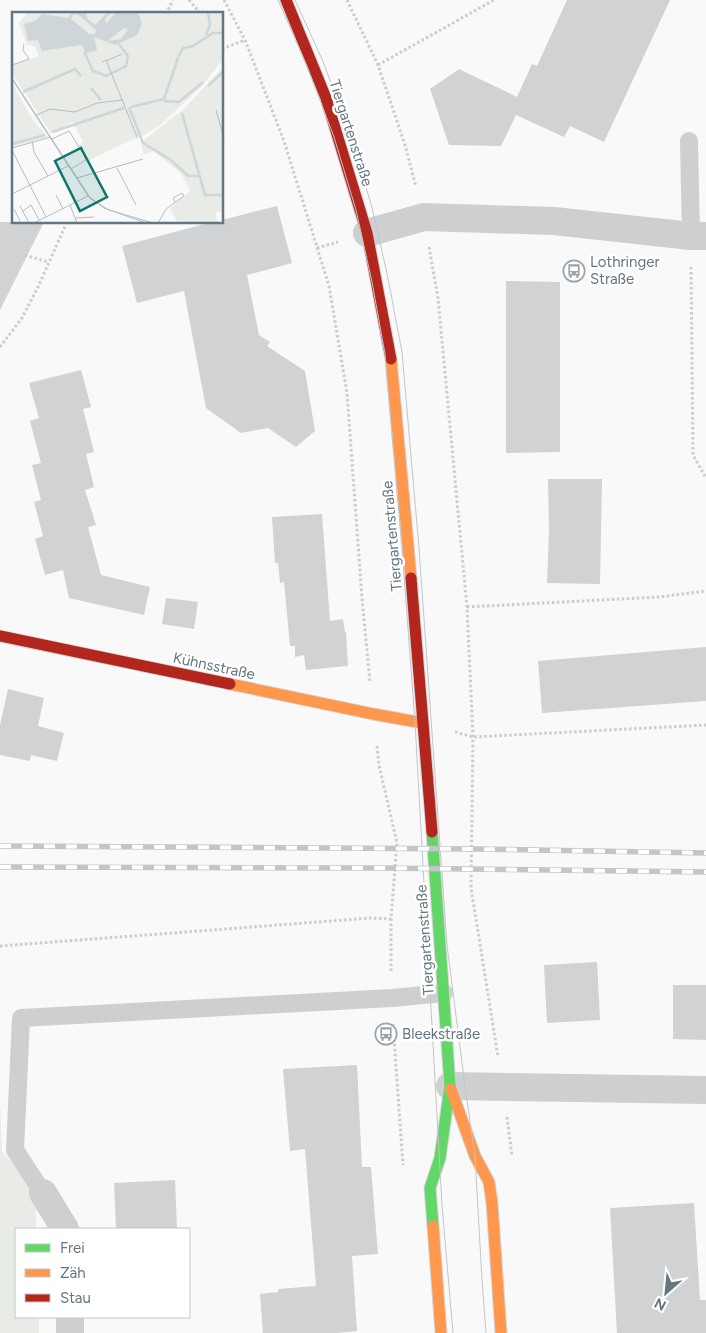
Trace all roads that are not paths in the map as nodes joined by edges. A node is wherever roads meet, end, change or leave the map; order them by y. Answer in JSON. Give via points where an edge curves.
{"nodes":[{"id":1,"x":286,"y":0,"type":"edge"},
{"id":2,"x":689,"y":141,"type":"dead end"},
{"id":3,"x":367,"y":233,"type":"junction"},
{"id":4,"x":698,"y":236,"type":"edge"},
{"id":5,"x":0,"y":636,"type":"edge"},
{"id":6,"x":423,"y":723,"type":"junction"},
{"id":7,"x":444,"y":993,"type":"junction"},
{"id":8,"x":450,"y":1086,"type":"junction"},
{"id":9,"x":706,"y":1090,"type":"edge"},
{"id":10,"x":43,"y":1193,"type":"joint"},
{"id":11,"x":63,"y":1228,"type":"edge"},
{"id":12,"x":70,"y":1318,"type":"edge"},
{"id":13,"x":70,"y":1333,"type":"edge"},
{"id":14,"x":441,"y":1333,"type":"edge"},
{"id":15,"x":502,"y":1333,"type":"edge"}],
"edges":[{"from":1,"to":3,"type":"main road","name":"Tiergartenstraße","via":[[326,98]]},
{"from":2,"to":4,"type":"lane"},
{"from":3,"to":4,"type":"street","via":[[424,217],[554,221]]},
{"from":3,"to":6,"type":"main road","name":"Tiergartenstraße","via":[[392,364]]},
{"from":5,"to":6,"type":"main road","name":"Kühnsstraße"},
{"from":6,"to":7,"type":"main road","name":"Tiergartenstraße"},
{"from":7,"to":8,"type":"main road","name":"Tiergartenstraße"},
{"from":7,"to":10,"type":"lane","via":[[21,1018],[15,1150]]},
{"from":8,"to":9,"type":"street"},
{"from":8,"to":14,"type":"main road","name":"Tiergartenstraße","via":[[440,1158],[430,1188]]},
{"from":8,"to":15,"type":"main road","name":"Tiergartenstraße","via":[[475,1156],[489,1182]]},
{"from":10,"to":11,"type":"street"},
{"from":12,"to":13,"type":"street"}]}
